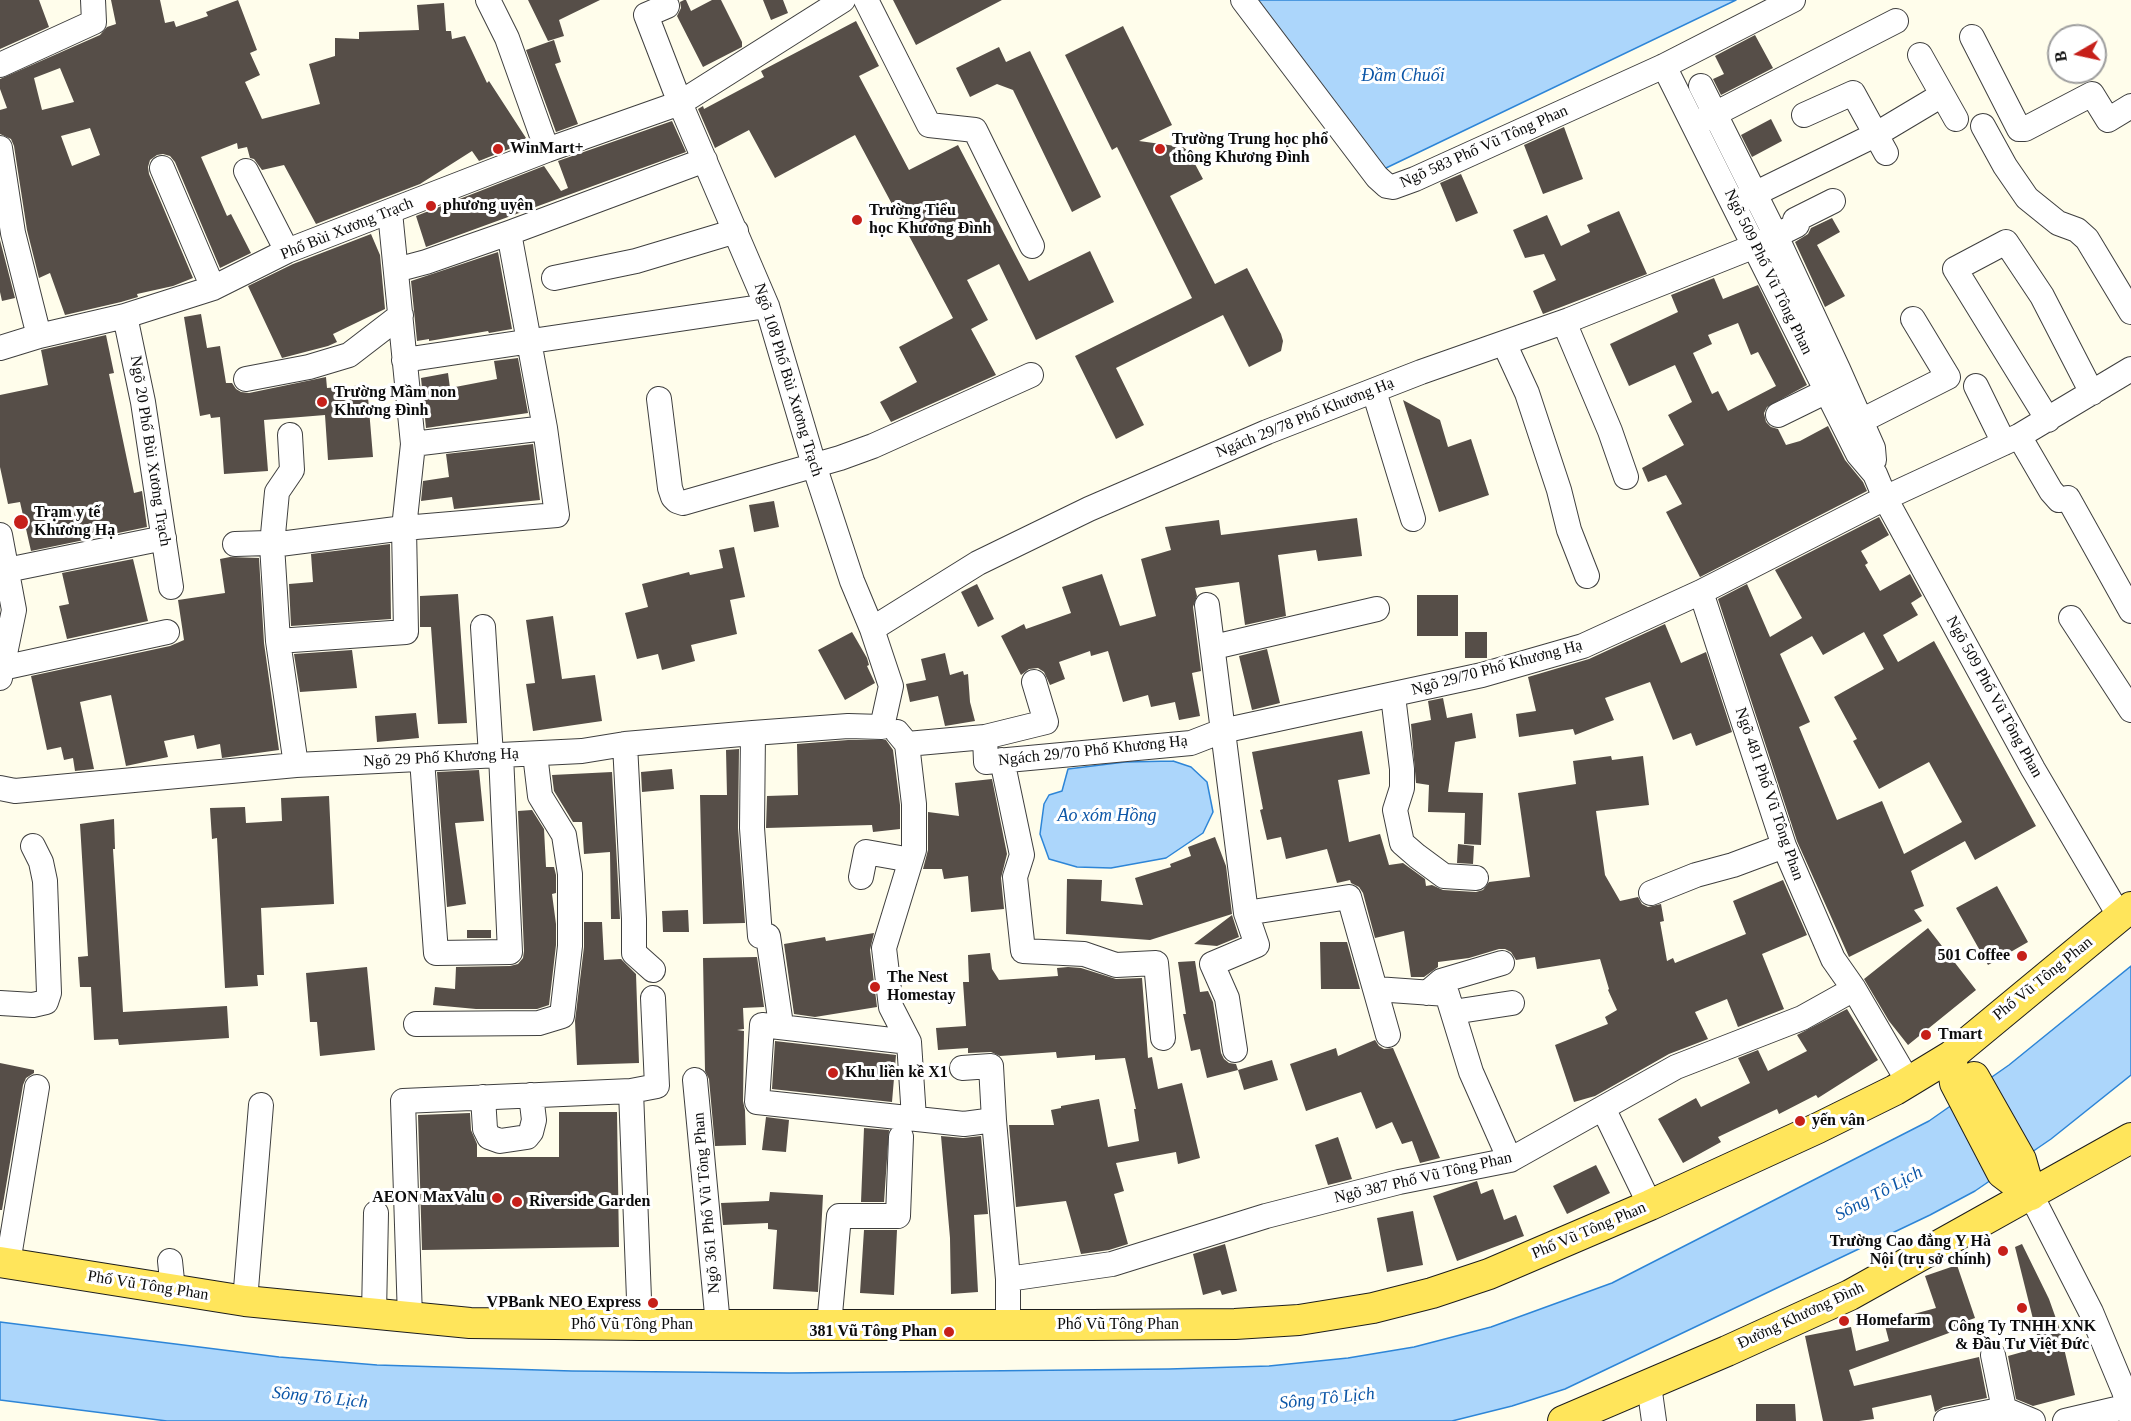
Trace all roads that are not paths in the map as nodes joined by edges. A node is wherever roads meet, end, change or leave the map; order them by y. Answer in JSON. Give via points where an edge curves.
{"nodes":[{"id":1,"x":93,"y":0,"type":"edge"},
{"id":2,"x":488,"y":0,"type":"edge"},
{"id":3,"x":843,"y":0,"type":"edge"},
{"id":4,"x":866,"y":0,"type":"edge"},
{"id":5,"x":1243,"y":0,"type":"edge"},
{"id":6,"x":1792,"y":0,"type":"edge"},
{"id":7,"x":670,"y":2,"type":"edge"},
{"id":8,"x":1896,"y":21,"type":"dead end"},
{"id":9,"x":1972,"y":37,"type":"dead end"},
{"id":10,"x":1920,"y":55,"type":"dead end"},
{"id":11,"x":0,"y":65,"type":"edge"},
{"id":12,"x":1664,"y":66,"type":"junction"},
{"id":13,"x":1701,"y":86,"type":"dead end"},
{"id":14,"x":1942,"y":95,"type":"junction"},
{"id":15,"x":680,"y":103,"type":"junction"},
{"id":16,"x":2131,"y":106,"type":"edge"},
{"id":17,"x":1716,"y":114,"type":"junction"},
{"id":18,"x":1804,"y":116,"type":"dead end"},
{"id":19,"x":1956,"y":119,"type":"dead end"},
{"id":20,"x":1694,"y":125,"type":"junction"},
{"id":21,"x":1983,"y":126,"type":"dead end"},
{"id":22,"x":1881,"y":144,"type":"junction"},
{"id":23,"x":0,"y":148,"type":"edge"},
{"id":24,"x":547,"y":150,"type":"junction"},
{"id":25,"x":705,"y":160,"type":"junction"},
{"id":26,"x":162,"y":168,"type":"dead end"},
{"id":27,"x":246,"y":171,"type":"dead end"},
{"id":28,"x":1745,"y":199,"type":"junction"},
{"id":29,"x":1833,"y":201,"type":"dead end"},
{"id":30,"x":390,"y":212,"type":"junction"},
{"id":31,"x":736,"y":231,"type":"junction"},
{"id":32,"x":509,"y":233,"type":"junction"},
{"id":33,"x":1765,"y":241,"type":"junction"},
{"id":34,"x":1032,"y":246,"type":"dead end"},
{"id":35,"x":287,"y":251,"type":"junction"},
{"id":36,"x":396,"y":270,"type":"junction"},
{"id":37,"x":554,"y":278,"type":"dead end"},
{"id":38,"x":213,"y":288,"type":"junction"},
{"id":39,"x":767,"y":306,"type":"junction"},
{"id":40,"x":2131,"y":312,"type":"edge"},
{"id":41,"x":401,"y":315,"type":"junction"},
{"id":42,"x":125,"y":316,"type":"junction"},
{"id":43,"x":1913,"y":319,"type":"dead end"},
{"id":44,"x":1564,"y":322,"type":"junction"},
{"id":45,"x":39,"y":336,"type":"junction"},
{"id":46,"x":528,"y":342,"type":"junction"},
{"id":47,"x":1504,"y":343,"type":"junction"},
{"id":48,"x":0,"y":348,"type":"edge"},
{"id":49,"x":404,"y":360,"type":"junction"},
{"id":50,"x":2131,"y":369,"type":"edge"},
{"id":51,"x":1031,"y":375,"type":"dead end"},
{"id":52,"x":246,"y":379,"type":"dead end"},
{"id":53,"x":1828,"y":379,"type":"junction"},
{"id":54,"x":1976,"y":386,"type":"dead end"},
{"id":55,"x":1374,"y":391,"type":"junction"},
{"id":56,"x":2092,"y":393,"type":"junction"},
{"id":57,"x":659,"y":399,"type":"dead end"},
{"id":58,"x":1778,"y":415,"type":"dead end"},
{"id":59,"x":2048,"y":420,"type":"junction"},
{"id":60,"x":1853,"y":425,"type":"junction"},
{"id":61,"x":545,"y":428,"type":"junction"},
{"id":62,"x":290,"y":435,"type":"dead end"},
{"id":63,"x":2012,"y":440,"type":"junction"},
{"id":64,"x":413,"y":444,"type":"junction"},
{"id":65,"x":814,"y":465,"type":"junction"},
{"id":66,"x":1626,"y":477,"type":"dead end"},
{"id":67,"x":1885,"y":498,"type":"junction"},
{"id":68,"x":1413,"y":519,"type":"dead end"},
{"id":69,"x":404,"y":528,"type":"junction"},
{"id":70,"x":0,"y":535,"type":"edge"},
{"id":71,"x":164,"y":538,"type":"junction"},
{"id":72,"x":235,"y":544,"type":"dead end"},
{"id":73,"x":272,"y":544,"type":"junction"},
{"id":74,"x":7,"y":570,"type":"junction"},
{"id":75,"x":1587,"y":576,"type":"dead end"},
{"id":76,"x":171,"y":587,"type":"dead end"},
{"id":77,"x":1701,"y":592,"type":"junction"},
{"id":78,"x":1208,"y":605,"type":"dead end"},
{"id":79,"x":1377,"y":609,"type":"dead end"},
{"id":80,"x":2131,"y":611,"type":"edge"},
{"id":81,"x":2071,"y":618,"type":"dead end"},
{"id":82,"x":483,"y":627,"type":"dead end"},
{"id":83,"x":872,"y":629,"type":"junction"},
{"id":84,"x":168,"y":632,"type":"dead end"},
{"id":85,"x":278,"y":641,"type":"junction"},
{"id":86,"x":1214,"y":647,"type":"junction"},
{"id":87,"x":1,"y":673,"type":"edge"},
{"id":88,"x":1034,"y":682,"type":"dead end"},
{"id":89,"x":1393,"y":696,"type":"junction"},
{"id":90,"x":2131,"y":711,"type":"edge"},
{"id":91,"x":882,"y":727,"type":"junction"},
{"id":92,"x":1222,"y":731,"type":"junction"},
{"id":93,"x":753,"y":733,"type":"junction"},
{"id":94,"x":985,"y":737,"type":"junction"},
{"id":95,"x":626,"y":744,"type":"junction"},
{"id":96,"x":907,"y":744,"type":"junction"},
{"id":97,"x":535,"y":753,"type":"junction"},
{"id":98,"x":496,"y":755,"type":"junction"},
{"id":99,"x":422,"y":759,"type":"junction"},
{"id":100,"x":1002,"y":760,"type":"junction"},
{"id":101,"x":296,"y":765,"type":"junction"},
{"id":102,"x":0,"y":788,"type":"edge"},
{"id":103,"x":33,"y":846,"type":"dead end"},
{"id":104,"x":1784,"y":846,"type":"junction"},
{"id":105,"x":911,"y":860,"type":"junction"},
{"id":106,"x":861,"y":877,"type":"dead end"},
{"id":107,"x":1476,"y":878,"type":"dead end"},
{"id":108,"x":1651,"y":893,"type":"dead end"},
{"id":109,"x":2125,"y":912,"type":"edge"},
{"id":110,"x":1246,"y":913,"type":"junction"},
{"id":111,"x":1502,"y":963,"type":"dead end"},
{"id":112,"x":653,"y":970,"type":"dead end"},
{"id":113,"x":1376,"y":989,"type":"junction"},
{"id":114,"x":1854,"y":989,"type":"junction"},
{"id":115,"x":1427,"y":993,"type":"junction"},
{"id":116,"x":653,"y":998,"type":"dead end"},
{"id":117,"x":0,"y":1003,"type":"edge"},
{"id":118,"x":1512,"y":1003,"type":"dead end"},
{"id":119,"x":1453,"y":1012,"type":"junction"},
{"id":120,"x":780,"y":1018,"type":"dead end"},
{"id":121,"x":416,"y":1024,"type":"dead end"},
{"id":122,"x":1388,"y":1035,"type":"dead end"},
{"id":123,"x":1163,"y":1038,"type":"dead end"},
{"id":124,"x":909,"y":1042,"type":"junction"},
{"id":125,"x":1235,"y":1050,"type":"dead end"},
{"id":126,"x":962,"y":1068,"type":"dead end"},
{"id":127,"x":1959,"y":1070,"type":"junction"},
{"id":128,"x":695,"y":1080,"type":"dead end"},
{"id":129,"x":1909,"y":1083,"type":"junction"},
{"id":130,"x":37,"y":1087,"type":"dead end"},
{"id":131,"x":631,"y":1090,"type":"junction"},
{"id":132,"x":531,"y":1095,"type":"junction"},
{"id":133,"x":483,"y":1097,"type":"junction"},
{"id":134,"x":261,"y":1105,"type":"dead end"},
{"id":135,"x":1603,"y":1108,"type":"junction"},
{"id":136,"x":994,"y":1120,"type":"junction"},
{"id":137,"x":907,"y":1128,"type":"junction"},
{"id":138,"x":2129,"y":1144,"type":"edge"},
{"id":139,"x":1510,"y":1160,"type":"junction"},
{"id":140,"x":2031,"y":1195,"type":"junction"},
{"id":141,"x":1650,"y":1205,"type":"junction"},
{"id":142,"x":376,"y":1213,"type":"dead end"},
{"id":143,"x":170,"y":1261,"type":"dead end"},
{"id":144,"x":4,"y":1262,"type":"edge"},
{"id":145,"x":1008,"y":1279,"type":"junction"},
{"id":146,"x":173,"y":1290,"type":"junction"},
{"id":147,"x":245,"y":1301,"type":"junction"},
{"id":148,"x":374,"y":1314,"type":"junction"},
{"id":149,"x":410,"y":1318,"type":"junction"},
{"id":150,"x":1008,"y":1324,"type":"junction"},
{"id":151,"x":640,"y":1325,"type":"junction"},
{"id":152,"x":718,"y":1325,"type":"junction"},
{"id":153,"x":829,"y":1325,"type":"junction"},
{"id":154,"x":1993,"y":1355,"type":"dead end"},
{"id":155,"x":1649,"y":1384,"type":"junction"},
{"id":156,"x":2129,"y":1401,"type":"edge"},
{"id":157,"x":2004,"y":1408,"type":"junction"},
{"id":158,"x":1563,"y":1421,"type":"edge"},
{"id":159,"x":1654,"y":1421,"type":"edge"},
{"id":160,"x":1946,"y":1421,"type":"edge"},
{"id":161,"x":2032,"y":1421,"type":"edge"},
{"id":162,"x":2065,"y":1421,"type":"edge"}],
"edges":[{"from":1,"to":11,"type":"street","via":[[94,22]]},
{"from":2,"to":24,"type":"street","via":[[507,38]]},
{"from":3,"to":15,"type":"street","name":"Phố Bùi Xương Trạch"},
{"from":4,"to":34,"type":"street","via":[[929,125],[975,130]]},
{"from":5,"to":12,"type":"street","name":"Ngõ 583 Phố Vũ Tông Phan","via":[[1387,186],[1404,184]]},
{"from":6,"to":12,"type":"street","name":"Ngõ 583 Phố Vũ Tông Phan"},
{"from":7,"to":15,"type":"street","name":"Ngõ 108 Phố Bùi Xương Trạch","via":[[646,15]]},
{"from":8,"to":17,"type":"street"},
{"from":9,"to":16,"type":"street","via":[[2019,129],[2092,94],[2109,120]]},
{"from":10,"to":14,"type":"street"},
{"from":12,"to":20,"type":"street","name":"Ngõ 509 Phố Vũ Tông Phan"},
{"from":13,"to":17,"type":"street","name":"Ngõ 509 Phố Vũ Tông Phan"},
{"from":14,"to":19,"type":"street"},
{"from":14,"to":22,"type":"street"},
{"from":15,"to":24,"type":"street","name":"Phố Bùi Xương Trạch"},
{"from":15,"to":25,"type":"street","name":"Ngõ 108 Phố Bùi Xương Trạch"},
{"from":17,"to":20,"type":"street"},
{"from":17,"to":28,"type":"street","name":"Ngõ 509 Phố Vũ Tông Phan"},
{"from":18,"to":22,"type":"street","via":[[1853,93]]},
{"from":20,"to":28,"type":"street","name":"Ngõ 509 Phố Vũ Tông Phan"},
{"from":21,"to":40,"type":"street","via":[[2027,198],[2058,223],[2077,230],[2087,239]]},
{"from":22,"to":28,"type":"street"},
{"from":23,"to":45,"type":"street","via":[[13,233]]},
{"from":24,"to":30,"type":"street","name":"Phố Bùi Xương Trạch"},
{"from":25,"to":31,"type":"street","name":"Ngõ 108 Phố Bùi Xương Trạch"},
{"from":25,"to":32,"type":"street"},
{"from":26,"to":38,"type":"street"},
{"from":27,"to":35,"type":"street"},
{"from":28,"to":33,"type":"street","name":"Ngõ 509 Phố Vũ Tông Phan"},
{"from":29,"to":33,"type":"street","name":"Ngách 29/78 Phố Khương Hạ"},
{"from":30,"to":35,"type":"street","name":"Phố Bùi Xương Trạch"},
{"from":30,"to":36,"type":"street"},
{"from":31,"to":37,"type":"street","via":[[636,261]]},
{"from":31,"to":39,"type":"street","name":"Ngõ 108 Phố Bùi Xương Trạch"},
{"from":32,"to":36,"type":"street"},
{"from":32,"to":46,"type":"street"},
{"from":33,"to":44,"type":"street","name":"Ngách 29/78 Phố Khương Hạ"},
{"from":33,"to":53,"type":"street","name":"Ngõ 509 Phố Vũ Tông Phan"},
{"from":35,"to":38,"type":"street","name":"Phố Bùi Xương Trạch"},
{"from":36,"to":41,"type":"street"},
{"from":38,"to":42,"type":"street","name":"Phố Bùi Xương Trạch"},
{"from":39,"to":46,"type":"street"},
{"from":39,"to":65,"type":"street","name":"Ngõ 108 Phố Bùi Xương Trạch"},
{"from":41,"to":49,"type":"street"},
{"from":41,"to":52,"type":"street","via":[[349,355]]},
{"from":42,"to":45,"type":"street","name":"Phố Bùi Xương Trạch"},
{"from":42,"to":71,"type":"street","name":"Ngõ 20 Phố Bùi Xương Trạch","via":[[138,371]]},
{"from":43,"to":60,"type":"street","via":[[1948,377]]},
{"from":44,"to":47,"type":"street","name":"Ngách 29/78 Phố Khương Hạ"},
{"from":44,"to":66,"type":"street"},
{"from":45,"to":48,"type":"street","name":"Phố Bùi Xương Trạch"},
{"from":46,"to":49,"type":"street"},
{"from":46,"to":61,"type":"street"},
{"from":47,"to":55,"type":"street","name":"Ngách 29/78 Phố Khương Hạ"},
{"from":47,"to":75,"type":"street","via":[[1527,393]]},
{"from":49,"to":64,"type":"street"},
{"from":50,"to":56,"type":"street","name":"Ngõ 29/70 Phố Khương Hạ"},
{"from":51,"to":65,"type":"street","via":[[873,446]]},
{"from":53,"to":58,"type":"street"},
{"from":53,"to":60,"type":"street","name":"Ngõ 509 Phố Vũ Tông Phan"},
{"from":54,"to":63,"type":"street"},
{"from":55,"to":68,"type":"street"},
{"from":55,"to":83,"type":"street","name":"Ngách 29/78 Phố Khương Hạ","via":[[1267,432],[1089,509],[978,563]]},
{"from":56,"to":59,"type":"street","name":"Ngõ 29/70 Phố Khương Hạ"},
{"from":56,"to":59,"type":"street","via":[[2042,296],[2006,242],[1955,269]]},
{"from":57,"to":65,"type":"street","via":[[670,488],[677,501],[683,503]]},
{"from":59,"to":63,"type":"street","name":"Ngõ 29/70 Phố Khương Hạ"},
{"from":60,"to":67,"type":"street","name":"Ngõ 509 Phố Vũ Tông Phan","via":[[1858,454],[1875,474]]},
{"from":61,"to":64,"type":"street"},
{"from":61,"to":69,"type":"street","via":[[557,515]]},
{"from":62,"to":73,"type":"street","via":[[292,470],[277,492]]},
{"from":63,"to":67,"type":"street","name":"Ngõ 29/70 Phố Khương Hạ"},
{"from":63,"to":80,"type":"street","via":[[2059,500],[2068,498]]},
{"from":64,"to":69,"type":"street"},
{"from":65,"to":83,"type":"street","name":"Ngõ 108 Phố Bùi Xương Trạch"},
{"from":67,"to":77,"type":"street","name":"Ngõ 29/70 Phố Khương Hạ"},
{"from":67,"to":109,"type":"street","name":"Ngõ 509 Phố Vũ Tông Phan","via":[[2033,769]]},
{"from":69,"to":73,"type":"street"},
{"from":69,"to":85,"type":"street","via":[[406,632]]},
{"from":70,"to":74,"type":"street"},
{"from":71,"to":74,"type":"street"},
{"from":71,"to":76,"type":"street","name":"Ngõ 20 Phố Bùi Xương Trạch"},
{"from":72,"to":73,"type":"street"},
{"from":73,"to":85,"type":"street"},
{"from":74,"to":87,"type":"street","via":[[14,610]]},
{"from":77,"to":89,"type":"street","name":"Ngõ 29/70 Phố Khương Hạ","via":[[1583,646]]},
{"from":77,"to":104,"type":"street","name":"Ngõ 481 Phố Vũ Tông Phan"},
{"from":78,"to":86,"type":"street"},
{"from":79,"to":86,"type":"street"},
{"from":81,"to":90,"type":"street"},
{"from":82,"to":98,"type":"street"},
{"from":83,"to":91,"type":"street","via":[[891,686]]},
{"from":84,"to":87,"type":"street"},
{"from":85,"to":101,"type":"street"},
{"from":86,"to":92,"type":"street"},
{"from":88,"to":94,"type":"street","via":[[1046,722]]},
{"from":89,"to":92,"type":"street","name":"Ngõ 29/70 Phố Khương Hạ"},
{"from":89,"to":107,"type":"street","via":[[1402,769],[1402,788],[1395,810],[1402,843],[1444,876]]},
{"from":91,"to":93,"type":"street","name":"Ngõ 29 Phố Khương Hạ"},
{"from":91,"to":96,"type":"street","via":[[898,733]]},
{"from":92,"to":100,"type":"street","name":"Ngách 29/70 Phố Khương Hạ","via":[[1191,743]]},
{"from":92,"to":110,"type":"street"},
{"from":93,"to":95,"type":"street","name":"Ngõ 29 Phố Khương Hạ"},
{"from":93,"to":120,"type":"street","via":[[752,828],[760,936],[768,936]]},
{"from":94,"to":96,"type":"street"},
{"from":94,"to":100,"type":"street","name":"Ngách 29/70 Phố Khương Hạ","via":[[986,762]]},
{"from":95,"to":97,"type":"street","name":"Ngõ 29 Phố Khương Hạ","via":[[582,752]]},
{"from":95,"to":112,"type":"street","via":[[634,953]]},
{"from":96,"to":105,"type":"street","via":[[914,804]]},
{"from":97,"to":98,"type":"street","name":"Ngõ 29 Phố Khương Hạ"},
{"from":97,"to":121,"type":"street","via":[[540,796],[564,835],[570,874],[570,946],[562,1016],[539,1023]]},
{"from":98,"to":99,"type":"street","name":"Ngõ 29 Phố Khương Hạ"},
{"from":98,"to":99,"type":"street","via":[[510,952],[436,953]]},
{"from":99,"to":101,"type":"street","name":"Ngõ 29 Phố Khương Hạ"},
{"from":100,"to":123,"type":"street","via":[[1022,855],[1015,878],[1023,951],[1084,954],[1116,964],[1156,963]]},
{"from":101,"to":102,"type":"street","name":"Ngõ 29 Phố Khương Hạ","via":[[15,791]]},
{"from":103,"to":117,"type":"street","via":[[45,881],[49,993],[46,1002],[33,1005]]},
{"from":104,"to":108,"type":"street"},
{"from":104,"to":114,"type":"street","name":"Ngõ 481 Phố Vũ Tông Phan","via":[[1833,959]]},
{"from":105,"to":106,"type":"street","via":[[866,852]]},
{"from":105,"to":124,"type":"street","via":[[884,948],[891,1007]]},
{"from":109,"to":127,"type":"main road","name":"Phố Vũ Tông Phan"},
{"from":110,"to":113,"type":"street","via":[[1349,897]]},
{"from":110,"to":125,"type":"street","via":[[1257,945],[1212,964],[1227,998]]},
{"from":111,"to":115,"type":"street","via":[[1441,981]]},
{"from":113,"to":115,"type":"street"},
{"from":113,"to":122,"type":"street"},
{"from":114,"to":129,"type":"street","name":"Ngõ 481 Phố Vũ Tông Phan"},
{"from":114,"to":135,"type":"street","name":"Ngõ 387 Phố Vũ Tông Phan","via":[[1802,1018],[1677,1067]]},
{"from":115,"to":119,"type":"street","via":[[1447,994]]},
{"from":116,"to":131,"type":"street","via":[[657,1086]]},
{"from":118,"to":119,"type":"street"},
{"from":119,"to":139,"type":"street","via":[[1471,1072]]},
{"from":124,"to":137,"type":"street"},
{"from":124,"to":137,"type":"street","via":[[762,1025],[757,1102]]},
{"from":126,"to":136,"type":"street","via":[[992,1066]]},
{"from":127,"to":129,"type":"main road","name":"Phố Vũ Tông Phan"},
{"from":127,"to":140,"type":"main road"},
{"from":128,"to":152,"type":"street","name":"Ngõ 361 Phố Vũ Tông Phan"},
{"from":129,"to":141,"type":"main road","name":"Phố Vũ Tông Phan"},
{"from":130,"to":144,"type":"street"},
{"from":131,"to":132,"type":"street"},
{"from":131,"to":151,"type":"street"},
{"from":132,"to":133,"type":"street"},
{"from":132,"to":133,"type":"street","via":[[531,1132],[527,1137],[501,1141],[489,1137],[485,1129]]},
{"from":133,"to":149,"type":"street","via":[[403,1101]]},
{"from":134,"to":147,"type":"street"},
{"from":135,"to":139,"type":"street","name":"Ngõ 387 Phố Vũ Tông Phan"},
{"from":135,"to":141,"type":"street"},
{"from":136,"to":137,"type":"street"},
{"from":136,"to":145,"type":"street"},
{"from":137,"to":153,"type":"street","via":[[898,1216],[839,1216]]},
{"from":138,"to":140,"type":"main road","name":"Đường Khương Đình"},
{"from":139,"to":145,"type":"street","name":"Ngõ 387 Phố Vũ Tông Phan","via":[[1399,1182],[1266,1216],[1112,1264]]},
{"from":140,"to":155,"type":"main road","name":"Đường Khương Đình","via":[[1850,1294]]},
{"from":140,"to":156,"type":"street","via":[[2091,1312]]},
{"from":141,"to":150,"type":"main road","name":"Phố Vũ Tông Phan","via":[[1489,1274],[1373,1308],[1299,1320],[1235,1324]]},
{"from":142,"to":148,"type":"street"},
{"from":143,"to":146,"type":"street"},
{"from":144,"to":146,"type":"main road","name":"Phố Vũ Tông Phan"},
{"from":145,"to":150,"type":"street"},
{"from":146,"to":147,"type":"main road","name":"Phố Vũ Tông Phan"},
{"from":147,"to":148,"type":"main road","name":"Phố Vũ Tông Phan"},
{"from":148,"to":149,"type":"main road","name":"Phố Vũ Tông Phan"},
{"from":149,"to":151,"type":"main road","name":"Phố Vũ Tông Phan","via":[[470,1323]]},
{"from":150,"to":153,"type":"main road","name":"Phố Vũ Tông Phan"},
{"from":151,"to":152,"type":"main road","name":"Phố Vũ Tông Phan"},
{"from":152,"to":153,"type":"main road","name":"Phố Vũ Tông Phan"},
{"from":154,"to":157,"type":"street"},
{"from":155,"to":158,"type":"main road","name":"Đường Khương Đình"},
{"from":155,"to":159,"type":"street"},
{"from":156,"to":162,"type":"street"},
{"from":157,"to":160,"type":"street"},
{"from":157,"to":161,"type":"street"}]}
